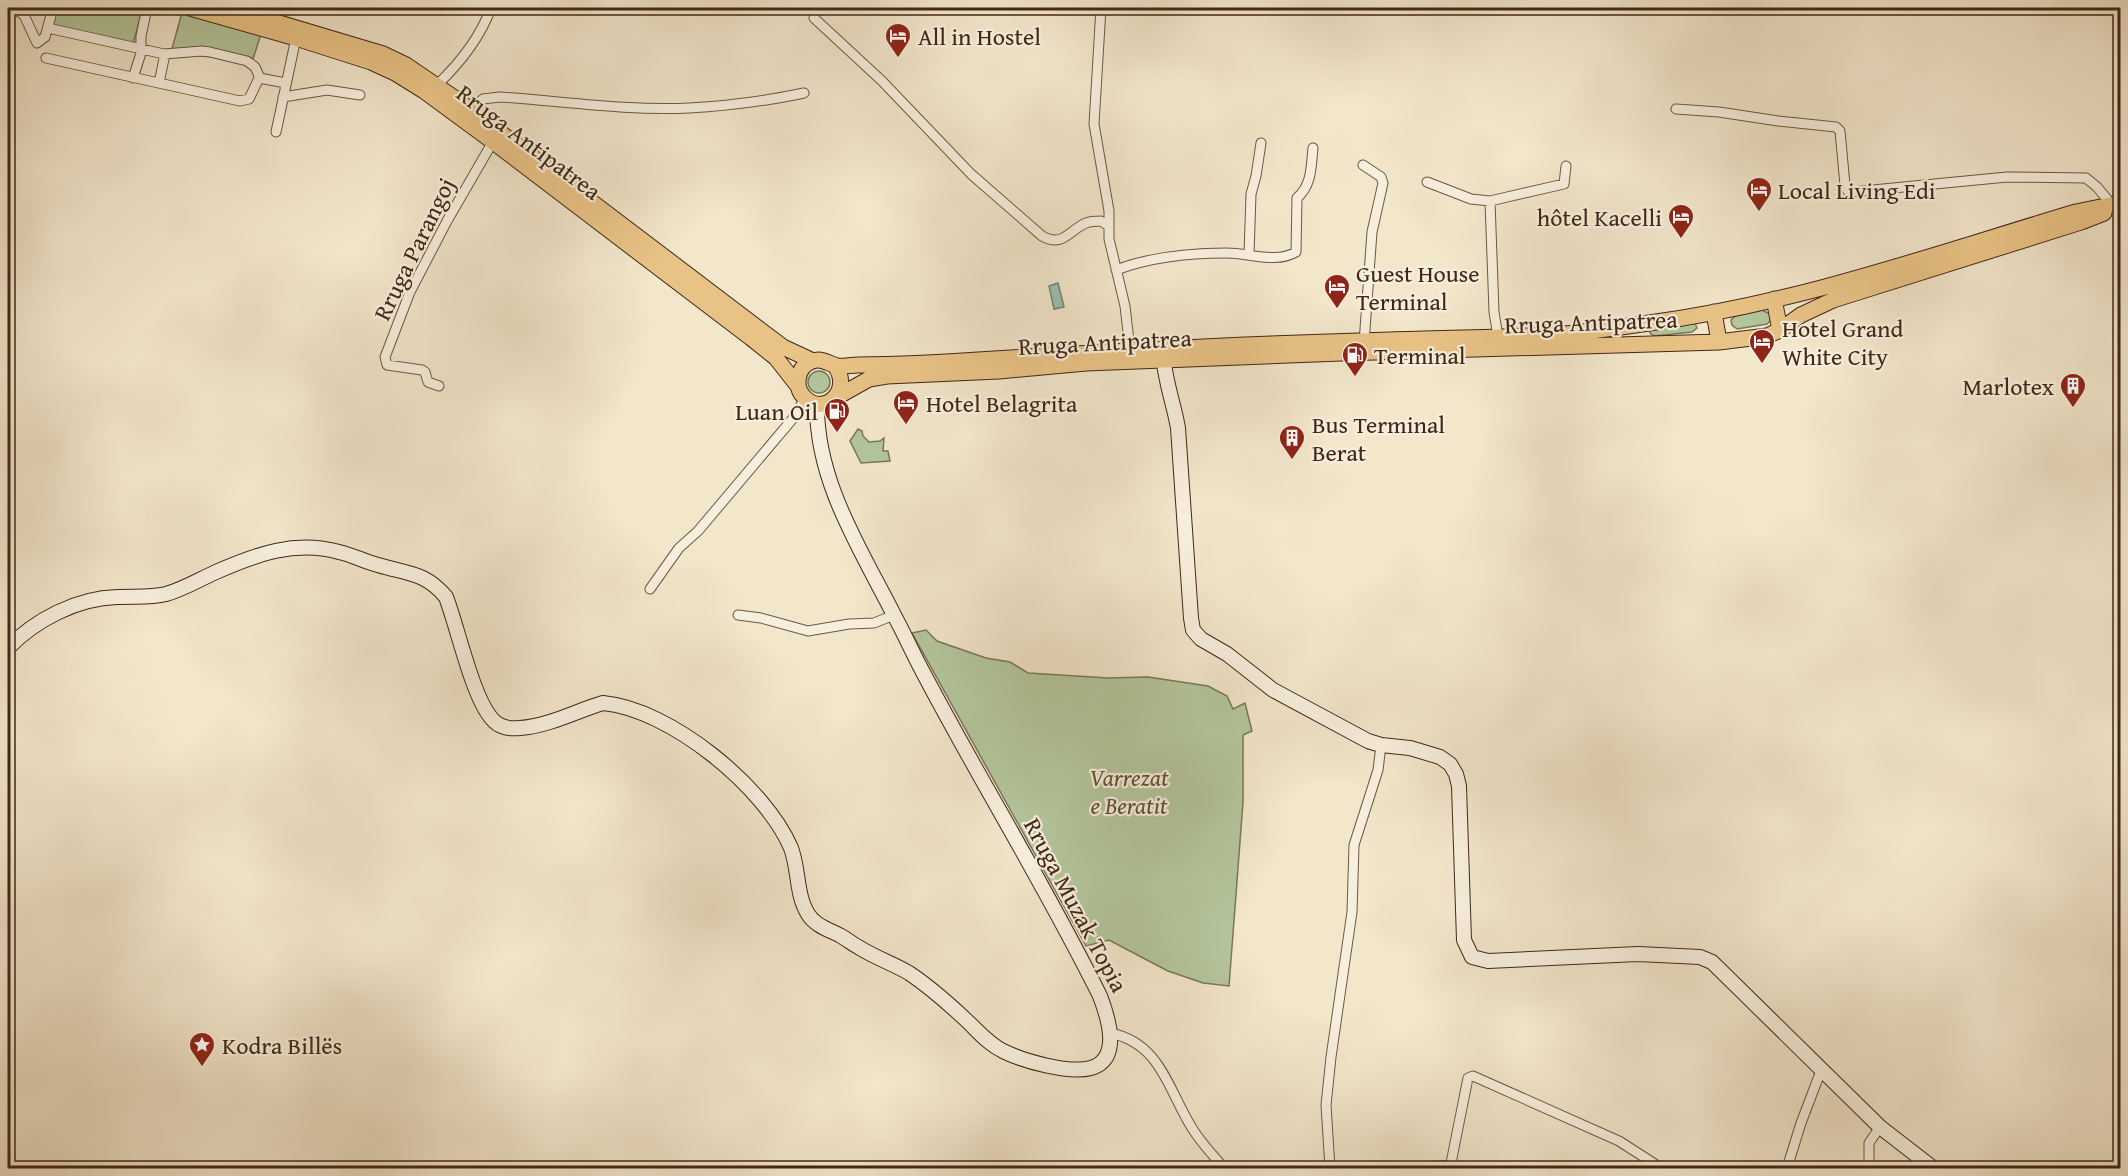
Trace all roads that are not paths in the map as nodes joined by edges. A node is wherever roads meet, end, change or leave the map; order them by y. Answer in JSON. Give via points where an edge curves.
{"nodes":[{"id":1,"x":13,"y":8,"type":"edge"},
{"id":2,"x":53,"y":8,"type":"edge"},
{"id":3,"x":147,"y":8,"type":"edge"},
{"id":4,"x":190,"y":8,"type":"edge"},
{"id":5,"x":229,"y":8,"type":"edge"},
{"id":6,"x":491,"y":8,"type":"edge"},
{"id":7,"x":1101,"y":8,"type":"edge"},
{"id":8,"x":814,"y":18,"type":"dead end"},
{"id":9,"x":48,"y":28,"type":"junction"},
{"id":10,"x":296,"y":38,"type":"junction"},
{"id":11,"x":141,"y":49,"type":"junction"},
{"id":12,"x":165,"y":54,"type":"junction"},
{"id":13,"x":46,"y":58,"type":"dead end"},
{"id":14,"x":133,"y":78,"type":"junction"},
{"id":15,"x":260,"y":78,"type":"junction"},
{"id":16,"x":159,"y":83,"type":"junction"},
{"id":17,"x":286,"y":83,"type":"junction"},
{"id":18,"x":437,"y":85,"type":"junction"},
{"id":19,"x":804,"y":93,"type":"dead end"},
{"id":20,"x":360,"y":95,"type":"dead end"},
{"id":21,"x":283,"y":97,"type":"junction"},
{"id":22,"x":470,"y":109,"type":"junction"},
{"id":23,"x":1676,"y":109,"type":"dead end"},
{"id":24,"x":276,"y":132,"type":"dead end"},
{"id":25,"x":496,"y":136,"type":"junction"},
{"id":26,"x":1261,"y":143,"type":"dead end"},
{"id":27,"x":1312,"y":148,"type":"dead end"},
{"id":28,"x":1363,"y":165,"type":"dead end"},
{"id":29,"x":1566,"y":166,"type":"dead end"},
{"id":30,"x":1426,"y":182,"type":"dead end"},
{"id":31,"x":1490,"y":201,"type":"junction"},
{"id":32,"x":2116,"y":204,"type":"edge"},
{"id":33,"x":1107,"y":225,"type":"junction"},
{"id":34,"x":1249,"y":255,"type":"junction"},
{"id":35,"x":1116,"y":270,"type":"junction"},
{"id":36,"x":1774,"y":299,"type":"junction"},
{"id":37,"x":1714,"y":312,"type":"junction"},
{"id":38,"x":1780,"y":330,"type":"junction"},
{"id":39,"x":1498,"y":337,"type":"junction"},
{"id":40,"x":1548,"y":341,"type":"junction"},
{"id":41,"x":1719,"y":342,"type":"junction"},
{"id":42,"x":1364,"y":346,"type":"junction"},
{"id":43,"x":1130,"y":350,"type":"junction"},
{"id":44,"x":1163,"y":355,"type":"junction"},
{"id":45,"x":813,"y":361,"type":"junction"},
{"id":46,"x":998,"y":365,"type":"junction"},
{"id":47,"x":835,"y":366,"type":"junction"},
{"id":48,"x":439,"y":386,"type":"dead end"},
{"id":49,"x":807,"y":396,"type":"junction"},
{"id":50,"x":834,"y":398,"type":"junction"},
{"id":51,"x":650,"y":589,"type":"dead end"},
{"id":52,"x":738,"y":615,"type":"dead end"},
{"id":53,"x":894,"y":615,"type":"junction"},
{"id":54,"x":8,"y":648,"type":"edge"},
{"id":55,"x":1381,"y":745,"type":"junction"},
{"id":56,"x":1110,"y":1033,"type":"junction"},
{"id":57,"x":1822,"y":1068,"type":"junction"},
{"id":58,"x":1880,"y":1126,"type":"junction"},
{"id":59,"x":1224,"y":1168,"type":"edge"},
{"id":60,"x":1330,"y":1168,"type":"edge"},
{"id":61,"x":1413,"y":1168,"type":"edge"},
{"id":62,"x":1661,"y":1168,"type":"edge"},
{"id":63,"x":1787,"y":1168,"type":"edge"},
{"id":64,"x":1869,"y":1168,"type":"edge"},
{"id":65,"x":1933,"y":1168,"type":"edge"}],
"edges":[{"from":1,"to":9,"type":"street","via":[[24,15],[37,43]]},
{"from":2,"to":9,"type":"street"},
{"from":3,"to":11,"type":"street"},
{"from":4,"to":10,"type":"main road","name":"Rruga Antipatrea"},
{"from":5,"to":18,"type":"main road","name":"Rruga Antipatrea","via":[[383,54]]},
{"from":6,"to":18,"type":"street","via":[[470,48]]},
{"from":7,"to":33,"type":"street","via":[[1094,124],[1109,211]]},
{"from":8,"to":33,"type":"street","via":[[882,81],[971,174],[1042,236],[1057,240],[1093,221]]},
{"from":9,"to":11,"type":"street"},
{"from":10,"to":17,"type":"street"},
{"from":10,"to":25,"type":"main road","name":"Rruga Antipatrea","via":[[395,73]]},
{"from":11,"to":12,"type":"street"},
{"from":11,"to":14,"type":"street"},
{"from":12,"to":15,"type":"street","via":[[202,51],[238,59],[252,64]]},
{"from":12,"to":16,"type":"street"},
{"from":13,"to":14,"type":"street"},
{"from":14,"to":16,"type":"street"},
{"from":15,"to":16,"type":"street","via":[[244,101]]},
{"from":15,"to":17,"type":"street"},
{"from":17,"to":21,"type":"street"},
{"from":18,"to":22,"type":"main road","name":"Rruga Antipatrea"},
{"from":19,"to":22,"type":"street","via":[[688,108],[500,97],[483,99]]},
{"from":20,"to":21,"type":"street","via":[[327,90]]},
{"from":21,"to":24,"type":"street"},
{"from":22,"to":25,"type":"main road","name":"Rruga Antipatrea"},
{"from":23,"to":32,"type":"street","via":[[1836,127],[1840,131],[1845,185],[1852,192],[2007,177],[2086,178]]},
{"from":25,"to":45,"type":"main road","name":"Rruga Antipatrea","via":[[783,347]]},
{"from":25,"to":48,"type":"street","name":"Rruga Parangoj","via":[[410,292],[385,357],[387,364],[422,370],[428,382]]},
{"from":25,"to":49,"type":"main road","name":"Rruga Antipatrea","via":[[776,358]]},
{"from":26,"to":34,"type":"street","via":[[1251,194]]},
{"from":27,"to":34,"type":"street","via":[[1307,189],[1297,198],[1296,252],[1278,257]]},
{"from":28,"to":42,"type":"street","via":[[1381,177],[1383,183],[1372,232]]},
{"from":29,"to":31,"type":"street","via":[[1564,184]]},
{"from":30,"to":31,"type":"street","via":[[1471,199]]},
{"from":31,"to":39,"type":"street"},
{"from":32,"to":36,"type":"main road","name":"Rruga Antipatrea"},
{"from":32,"to":38,"type":"main road","name":"Rruga Antipatrea","via":[[2081,222],[1833,300]]},
{"from":33,"to":35,"type":"street"},
{"from":34,"to":35,"type":"street","via":[[1205,253],[1130,264]]},
{"from":35,"to":43,"type":"street"},
{"from":36,"to":37,"type":"main road","name":"Rruga Antipatrea"},
{"from":36,"to":38,"type":"main road"},
{"from":37,"to":40,"type":"main road","name":"Rruga Antipatrea"},
{"from":37,"to":41,"type":"main road"},
{"from":38,"to":41,"type":"main road","name":"Rruga Antipatrea","via":[[1767,336]]},
{"from":39,"to":40,"type":"main road","name":"Rruga Antipatrea"},
{"from":39,"to":42,"type":"main road","name":"Rruga Antipatrea"},
{"from":40,"to":41,"type":"main road","name":"Rruga Antipatrea"},
{"from":40,"to":42,"type":"main road","name":"Rruga Antipatrea"},
{"from":42,"to":44,"type":"main road","name":"Rruga Antipatrea"},
{"from":43,"to":44,"type":"main road","name":"Rruga Antipatrea"},
{"from":43,"to":46,"type":"main road","name":"Rruga Antipatrea"},
{"from":44,"to":46,"type":"main road","name":"Rruga Antipatrea","via":[[1086,363]]},
{"from":44,"to":55,"type":"street","via":[[1178,428],[1193,630],[1274,690]]},
{"from":45,"to":47,"type":"main road","name":"Rruga Antipatrea"},
{"from":45,"to":49,"type":"main road","via":[[800,372]]},
{"from":46,"to":47,"type":"main road","name":"Rruga Antipatrea"},
{"from":46,"to":50,"type":"main road","name":"Rruga Antipatrea","via":[[869,379]]},
{"from":47,"to":50,"type":"main road","via":[[842,382]]},
{"from":49,"to":50,"type":"main road","name":"Rruga Antipatrea","via":[[826,403]]},
{"from":49,"to":51,"type":"street","via":[[795,416],[698,531],[679,548]]},
{"from":49,"to":53,"type":"street","name":"Rruga Muzak Topia","via":[[846,524]]},
{"from":52,"to":53,"type":"street","via":[[808,631],[874,623]]},
{"from":53,"to":56,"type":"street","name":"Rruga Muzak Topia","via":[[1080,956],[1108,1016]]},
{"from":54,"to":56,"type":"street","name":"Rruga Muzak Topia","via":[[56,613],[82,602],[169,593],[278,549],[302,546],[337,551],[424,577],[446,597],[476,689],[500,726],[531,727],[603,703],[670,727],[720,762],[778,824],[791,849],[808,915],[820,926],[909,974],[1005,1053],[1059,1068],[1090,1068],[1106,1056]]},
{"from":55,"to":57,"type":"street","via":[[1410,747],[1440,757],[1456,774],[1464,940],[1472,957],[1488,961],[1638,954],[1700,957],[1712,962]]},
{"from":55,"to":60,"type":"street","via":[[1378,770],[1354,845],[1352,912],[1326,1105]]},
{"from":56,"to":59,"type":"street","via":[[1141,1045],[1162,1070],[1192,1129]]},
{"from":57,"to":58,"type":"street"},
{"from":57,"to":63,"type":"street"},
{"from":58,"to":64,"type":"street","via":[[1869,1143]]},
{"from":58,"to":65,"type":"street"},
{"from":61,"to":62,"type":"street","via":[[1450,1166],[1468,1078],[1473,1076],[1619,1141]]}]}
